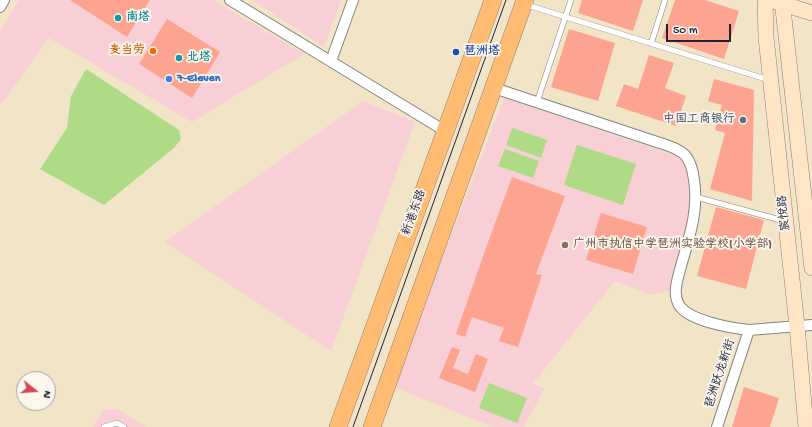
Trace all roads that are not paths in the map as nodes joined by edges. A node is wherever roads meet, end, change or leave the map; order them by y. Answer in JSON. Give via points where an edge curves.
{"nodes":[{"id":1,"x":4,"y":0,"type":"edge"},
{"id":2,"x":230,"y":0,"type":"edge"},
{"id":3,"x":353,"y":0,"type":"edge"},
{"id":4,"x":493,"y":0,"type":"edge"},
{"id":5,"x":571,"y":0,"type":"edge"},
{"id":6,"x":665,"y":0,"type":"edge"},
{"id":7,"x":765,"y":0,"type":"edge"},
{"id":8,"x":779,"y":1,"type":"edge"},
{"id":9,"x":524,"y":2,"type":"edge"},
{"id":10,"x":0,"y":7,"type":"edge"},
{"id":11,"x":812,"y":13,"type":"edge"},
{"id":12,"x":565,"y":17,"type":"junction"},
{"id":13,"x":651,"y":44,"type":"junction"},
{"id":14,"x":331,"y":61,"type":"junction"},
{"id":15,"x":770,"y":80,"type":"junction"},
{"id":16,"x":494,"y":88,"type":"junction"},
{"id":17,"x":537,"y":102,"type":"junction"},
{"id":18,"x":445,"y":131,"type":"junction"},
{"id":19,"x":696,"y":197,"type":"junction"},
{"id":20,"x":786,"y":222,"type":"junction"},
{"id":21,"x":812,"y":268,"type":"edge"},
{"id":22,"x":805,"y":326,"type":"edge"},
{"id":23,"x":749,"y":330,"type":"junction"},
{"id":24,"x":104,"y":427,"type":"edge"},
{"id":25,"x":124,"y":427,"type":"edge"},
{"id":26,"x":338,"y":427,"type":"edge"},
{"id":27,"x":372,"y":427,"type":"edge"},
{"id":28,"x":717,"y":427,"type":"edge"},
{"id":29,"x":806,"y":427,"type":"edge"}],
"edges":[{"from":1,"to":10,"type":"street"},
{"from":2,"to":14,"type":"street"},
{"from":3,"to":14,"type":"street"},
{"from":4,"to":18,"type":"main road","name":"新港东路"},
{"from":5,"to":12,"type":"lane"},
{"from":6,"to":13,"type":"lane"},
{"from":7,"to":15,"type":"street","name":"宸悦路"},
{"from":8,"to":11,"type":"street"},
{"from":8,"to":21,"type":"street","name":"宸悦路"},
{"from":9,"to":12,"type":"lane"},
{"from":9,"to":16,"type":"main road"},
{"from":12,"to":13,"type":"lane"},
{"from":12,"to":17,"type":"lane"},
{"from":13,"to":15,"type":"lane"},
{"from":14,"to":18,"type":"street"},
{"from":15,"to":20,"type":"street","name":"宸悦路"},
{"from":16,"to":17,"type":"street"},
{"from":16,"to":27,"type":"main road"},
{"from":17,"to":19,"type":"street","via":[[684,154],[691,164]]},
{"from":18,"to":26,"type":"main road","name":"新港东路"},
{"from":19,"to":20,"type":"lane"},
{"from":19,"to":23,"type":"street","via":[[695,216],[676,286],[676,297],[686,312],[696,317]]},
{"from":20,"to":22,"type":"street","name":"宸悦路"},
{"from":22,"to":23,"type":"street","name":"琶洲跃龙新街"},
{"from":22,"to":29,"type":"street","name":"宸悦路"},
{"from":23,"to":28,"type":"street","name":"琶洲跃龙新街"},
{"from":24,"to":25,"type":"lane","via":[[117,423]]}]}
